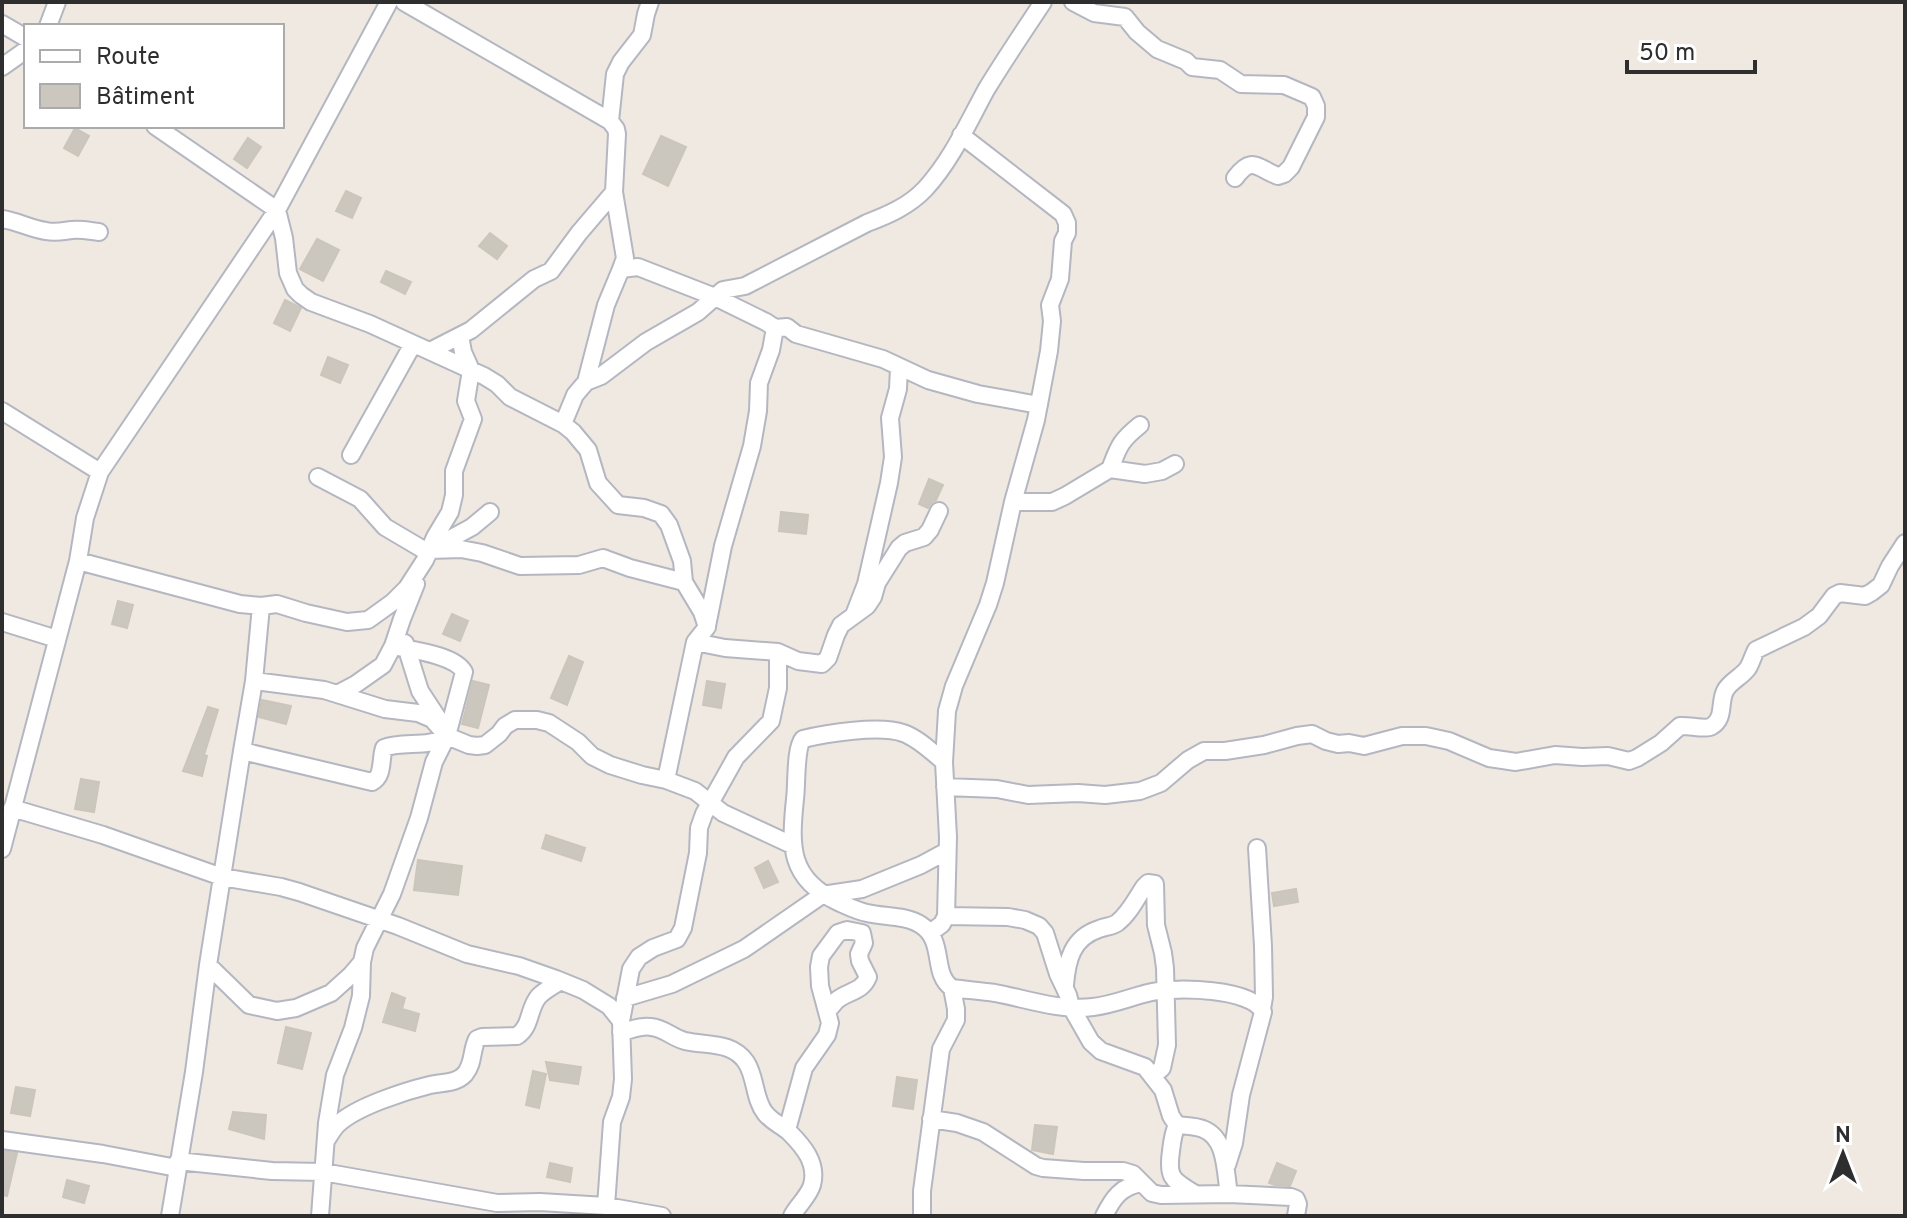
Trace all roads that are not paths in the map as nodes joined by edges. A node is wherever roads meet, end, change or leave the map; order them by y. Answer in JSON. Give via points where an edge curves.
{"nodes":[{"id":1,"x":57,"y":2,"type":"edge"},
{"id":2,"x":389,"y":2,"type":"edge"},
{"id":3,"x":404,"y":2,"type":"edge"},
{"id":4,"x":650,"y":2,"type":"edge"},
{"id":5,"x":1043,"y":2,"type":"edge"},
{"id":6,"x":1073,"y":2,"type":"edge"},
{"id":7,"x":2,"y":24,"type":"edge"},
{"id":8,"x":48,"y":24,"type":"edge"},
{"id":9,"x":24,"y":37,"type":"edge"},
{"id":10,"x":24,"y":51,"type":"edge"},
{"id":11,"x":2,"y":67,"type":"edge"},
{"id":12,"x":610,"y":121,"type":"junction"},
{"id":13,"x":158,"y":128,"type":"edge"},
{"id":14,"x":961,"y":135,"type":"junction"},
{"id":15,"x":1235,"y":178,"type":"dead end"},
{"id":16,"x":614,"y":192,"type":"junction"},
{"id":17,"x":277,"y":210,"type":"junction"},
{"id":18,"x":2,"y":219,"type":"edge"},
{"id":19,"x":99,"y":232,"type":"dead end"},
{"id":20,"x":628,"y":265,"type":"junction"},
{"id":21,"x":715,"y":297,"type":"junction"},
{"id":22,"x":775,"y":328,"type":"junction"},
{"id":23,"x":460,"y":336,"type":"junction"},
{"id":24,"x":413,"y":344,"type":"junction"},
{"id":25,"x":430,"y":351,"type":"junction"},
{"id":26,"x":899,"y":367,"type":"junction"},
{"id":27,"x":471,"y":370,"type":"junction"},
{"id":28,"x":924,"y":378,"type":"junction"},
{"id":29,"x":586,"y":382,"type":"junction"},
{"id":30,"x":898,"y":389,"type":"junction"},
{"id":31,"x":1039,"y":405,"type":"junction"},
{"id":32,"x":2,"y":411,"type":"edge"},
{"id":33,"x":563,"y":424,"type":"junction"},
{"id":34,"x":1140,"y":425,"type":"dead end"},
{"id":35,"x":351,"y":455,"type":"dead end"},
{"id":36,"x":1175,"y":464,"type":"dead end"},
{"id":37,"x":1110,"y":469,"type":"junction"},
{"id":38,"x":100,"y":472,"type":"junction"},
{"id":39,"x":318,"y":477,"type":"dead end"},
{"id":40,"x":1013,"y":502,"type":"junction"},
{"id":41,"x":939,"y":511,"type":"dead end"},
{"id":42,"x":490,"y":512,"type":"dead end"},
{"id":43,"x":1905,"y":543,"type":"edge"},
{"id":44,"x":428,"y":554,"type":"junction"},
{"id":45,"x":78,"y":561,"type":"junction"},
{"id":46,"x":684,"y":582,"type":"junction"},
{"id":47,"x":261,"y":606,"type":"junction"},
{"id":48,"x":854,"y":615,"type":"junction"},
{"id":49,"x":2,"y":622,"type":"edge"},
{"id":50,"x":707,"y":627,"type":"junction"},
{"id":51,"x":57,"y":639,"type":"junction"},
{"id":52,"x":695,"y":642,"type":"junction"},
{"id":53,"x":400,"y":648,"type":"junction"},
{"id":54,"x":778,"y":652,"type":"junction"},
{"id":55,"x":254,"y":681,"type":"junction"},
{"id":56,"x":337,"y":694,"type":"junction"},
{"id":57,"x":447,"y":736,"type":"junction"},
{"id":58,"x":242,"y":751,"type":"junction"},
{"id":59,"x":944,"y":762,"type":"junction"},
{"id":60,"x":666,"y":780,"type":"junction"},
{"id":61,"x":945,"y":787,"type":"junction"},
{"id":62,"x":710,"y":801,"type":"junction"},
{"id":63,"x":12,"y":808,"type":"junction"},
{"id":64,"x":792,"y":845,"type":"junction"},
{"id":65,"x":1257,"y":848,"type":"dead end"},
{"id":66,"x":2,"y":849,"type":"edge"},
{"id":67,"x":947,"y":851,"type":"junction"},
{"id":68,"x":222,"y":877,"type":"junction"},
{"id":69,"x":822,"y":895,"type":"junction"},
{"id":70,"x":946,"y":916,"type":"junction"},
{"id":71,"x":373,"y":925,"type":"junction"},
{"id":72,"x":930,"y":933,"type":"junction"},
{"id":73,"x":362,"y":962,"type":"junction"},
{"id":74,"x":208,"y":965,"type":"junction"},
{"id":75,"x":561,"y":981,"type":"junction"},
{"id":76,"x":1065,"y":986,"type":"junction"},
{"id":77,"x":952,"y":988,"type":"junction"},
{"id":78,"x":1165,"y":991,"type":"junction"},
{"id":79,"x":625,"y":998,"type":"junction"},
{"id":80,"x":1071,"y":1007,"type":"junction"},
{"id":81,"x":1262,"y":1009,"type":"junction"},
{"id":82,"x":828,"y":1011,"type":"junction"},
{"id":83,"x":621,"y":1026,"type":"junction"},
{"id":84,"x":1153,"y":1076,"type":"junction"},
{"id":85,"x":931,"y":1119,"type":"junction"},
{"id":86,"x":1177,"y":1125,"type":"junction"},
{"id":87,"x":787,"y":1130,"type":"junction"},
{"id":88,"x":2,"y":1140,"type":"edge"},
{"id":89,"x":325,"y":1142,"type":"junction"},
{"id":90,"x":178,"y":1165,"type":"junction"},
{"id":91,"x":1225,"y":1171,"type":"junction"},
{"id":92,"x":323,"y":1172,"type":"junction"},
{"id":93,"x":1142,"y":1183,"type":"junction"},
{"id":94,"x":1195,"y":1194,"type":"junction"},
{"id":95,"x":1229,"y":1194,"type":"junction"},
{"id":96,"x":497,"y":1203,"type":"junction"},
{"id":97,"x":608,"y":1211,"type":"edge"},
{"id":98,"x":170,"y":1216,"type":"edge"},
{"id":99,"x":320,"y":1216,"type":"edge"},
{"id":100,"x":482,"y":1216,"type":"edge"},
{"id":101,"x":662,"y":1216,"type":"edge"},
{"id":102,"x":792,"y":1216,"type":"edge"},
{"id":103,"x":922,"y":1216,"type":"edge"},
{"id":104,"x":1104,"y":1216,"type":"edge"},
{"id":105,"x":1296,"y":1216,"type":"edge"}],
"edges":[{"from":1,"to":8,"type":"street"},
{"from":2,"to":17,"type":"street"},
{"from":3,"to":12,"type":"street"},
{"from":4,"to":12,"type":"street","via":[[642,35],[615,74]]},
{"from":5,"to":14,"type":"street"},
{"from":6,"to":15,"type":"street","via":[[1094,13],[1125,17],[1157,49],[1192,67],[1220,70],[1241,84],[1284,85],[1312,97],[1316,117],[1291,167],[1278,176],[1250,165]]},
{"from":7,"to":9,"type":"street"},
{"from":10,"to":11,"type":"street"},
{"from":12,"to":16,"type":"street","via":[[617,134]]},
{"from":13,"to":17,"type":"street"},
{"from":14,"to":21,"type":"street","via":[[913,201]]},
{"from":14,"to":31,"type":"street","via":[[1063,214],[1067,223],[1060,279],[1050,305],[1049,351]]},
{"from":16,"to":20,"type":"street"},
{"from":16,"to":23,"type":"street","via":[[551,271]]},
{"from":17,"to":24,"type":"street","via":[[288,273],[301,295]]},
{"from":17,"to":38,"type":"street"},
{"from":18,"to":19,"type":"street","via":[[47,231]]},
{"from":20,"to":21,"type":"street"},
{"from":20,"to":29,"type":"street","via":[[606,305]]},
{"from":21,"to":22,"type":"street"},
{"from":21,"to":29,"type":"street"},
{"from":22,"to":26,"type":"street","via":[[787,327]]},
{"from":22,"to":50,"type":"street"},
{"from":23,"to":25,"type":"street"},
{"from":23,"to":27,"type":"street"},
{"from":24,"to":25,"type":"street"},
{"from":24,"to":35,"type":"street"},
{"from":25,"to":27,"type":"street"},
{"from":26,"to":28,"type":"street"},
{"from":26,"to":30,"type":"street"},
{"from":27,"to":33,"type":"street"},
{"from":27,"to":44,"type":"street","via":[[466,401],[473,419],[454,471],[453,503]]},
{"from":28,"to":30,"type":"street"},
{"from":28,"to":31,"type":"street"},
{"from":29,"to":33,"type":"street"},
{"from":30,"to":48,"type":"street","via":[[890,418],[889,483]]},
{"from":31,"to":40,"type":"street"},
{"from":32,"to":38,"type":"street"},
{"from":33,"to":46,"type":"street","via":[[584,444],[598,483],[618,505],[661,514],[682,561]]},
{"from":34,"to":37,"type":"street","via":[[1116,450]]},
{"from":36,"to":37,"type":"street","via":[[1145,474]]},
{"from":37,"to":40,"type":"street","via":[[1052,502]]},
{"from":38,"to":45,"type":"street"},
{"from":39,"to":44,"type":"street","via":[[360,499],[385,527]]},
{"from":40,"to":59,"type":"street","via":[[995,583],[947,711]]},
{"from":41,"to":48,"type":"street","via":[[924,537],[899,548],[867,606]]},
{"from":42,"to":44,"type":"street"},
{"from":43,"to":61,"type":"street","via":[[1872,592],[1834,596],[1812,622],[1756,650],[1723,695],[1714,726],[1680,726],[1629,761],[1555,755],[1516,762],[1426,736],[1364,746],[1312,734],[1204,751],[1161,783],[1140,791],[1028,795]]},
{"from":44,"to":46,"type":"street","via":[[461,549],[520,566],[579,565],[603,558]]},
{"from":44,"to":47,"type":"street","via":[[407,588],[368,620],[347,622],[277,604]]},
{"from":44,"to":53,"type":"street","via":[[402,619]]},
{"from":45,"to":47,"type":"street"},
{"from":45,"to":51,"type":"street"},
{"from":46,"to":50,"type":"street"},
{"from":47,"to":55,"type":"street"},
{"from":48,"to":54,"type":"street","via":[[841,625],[822,664]]},
{"from":49,"to":51,"type":"street"},
{"from":50,"to":52,"type":"street"},
{"from":51,"to":63,"type":"street"},
{"from":52,"to":54,"type":"street"},
{"from":52,"to":60,"type":"street"},
{"from":53,"to":56,"type":"street"},
{"from":53,"to":57,"type":"street"},
{"from":53,"to":57,"type":"street","via":[[463,668]]},
{"from":54,"to":62,"type":"street","via":[[771,721],[736,757]]},
{"from":55,"to":56,"type":"street"},
{"from":55,"to":58,"type":"street"},
{"from":56,"to":57,"type":"street","via":[[418,713]]},
{"from":57,"to":58,"type":"street","via":[[432,743],[384,748],[372,782]]},
{"from":57,"to":60,"type":"street","via":[[485,745],[515,720],[537,720],[610,765]]},
{"from":57,"to":71,"type":"street","via":[[392,894]]},
{"from":58,"to":68,"type":"street"},
{"from":59,"to":61,"type":"street"},
{"from":59,"to":64,"type":"street","via":[[917,740],[888,730],[803,739],[798,745]]},
{"from":60,"to":62,"type":"street"},
{"from":61,"to":67,"type":"street"},
{"from":62,"to":64,"type":"street","via":[[723,813]]},
{"from":62,"to":79,"type":"street","via":[[699,828],[683,928],[677,939],[639,957]]},
{"from":63,"to":66,"type":"street"},
{"from":63,"to":68,"type":"street"},
{"from":64,"to":69,"type":"street","via":[[808,882]]},
{"from":65,"to":81,"type":"street"},
{"from":67,"to":69,"type":"street","via":[[862,889]]},
{"from":67,"to":70,"type":"street"},
{"from":68,"to":71,"type":"street","via":[[281,887]]},
{"from":68,"to":74,"type":"street"},
{"from":69,"to":72,"type":"street","via":[[866,913],[918,923]]},
{"from":69,"to":79,"type":"street","via":[[744,949],[672,984]]},
{"from":70,"to":72,"type":"street"},
{"from":70,"to":76,"type":"street","via":[[1008,917],[1039,926]]},
{"from":71,"to":73,"type":"street"},
{"from":71,"to":75,"type":"street","via":[[398,926],[467,954]]},
{"from":72,"to":77,"type":"street","via":[[943,979]]},
{"from":73,"to":74,"type":"street","via":[[331,993],[277,1011],[249,1005]]},
{"from":73,"to":89,"type":"street","via":[[361,996],[335,1075]]},
{"from":74,"to":90,"type":"street"},
{"from":75,"to":83,"type":"street","via":[[609,1006]]},
{"from":75,"to":89,"type":"street","via":[[539,996],[522,1033],[477,1039],[472,1063],[458,1081],[401,1092],[336,1125]]},
{"from":76,"to":78,"type":"street","via":[[1075,945],[1085,935],[1116,924],[1152,882]]},
{"from":76,"to":80,"type":"street"},
{"from":77,"to":80,"type":"street"},
{"from":77,"to":85,"type":"street","via":[[956,1020],[941,1049]]},
{"from":78,"to":80,"type":"street"},
{"from":78,"to":81,"type":"street","via":[[1195,989],[1247,998]]},
{"from":78,"to":84,"type":"street","via":[[1167,1045],[1162,1068]]},
{"from":79,"to":83,"type":"street"},
{"from":80,"to":84,"type":"street","via":[[1101,1051],[1145,1067]]},
{"from":81,"to":91,"type":"street"},
{"from":82,"to":82,"type":"street","via":[[820,986],[821,956],[838,933],[856,930],[864,937],[859,954],[868,977]]},
{"from":82,"to":87,"type":"street","via":[[827,1035],[804,1068]]},
{"from":83,"to":87,"type":"street","via":[[654,1027],[681,1040],[737,1051],[753,1076],[762,1110]]},
{"from":83,"to":97,"type":"street","via":[[623,1079],[612,1122]]},
{"from":84,"to":86,"type":"street"},
{"from":85,"to":93,"type":"street","via":[[983,1132],[1036,1166],[1123,1171]]},
{"from":85,"to":103,"type":"street"},
{"from":86,"to":91,"type":"street","via":[[1201,1127],[1214,1136]]},
{"from":86,"to":94,"type":"street","via":[[1168,1167],[1174,1179]]},
{"from":87,"to":102,"type":"street","via":[[812,1165],[812,1186]]},
{"from":88,"to":90,"type":"street"},
{"from":89,"to":92,"type":"street"},
{"from":90,"to":92,"type":"street"},
{"from":90,"to":98,"type":"street"},
{"from":91,"to":95,"type":"street"},
{"from":92,"to":96,"type":"street"},
{"from":92,"to":99,"type":"street"},
{"from":93,"to":94,"type":"street","via":[[1161,1195]]},
{"from":93,"to":104,"type":"street","via":[[1122,1190]]},
{"from":94,"to":95,"type":"street"},
{"from":95,"to":105,"type":"street","via":[[1291,1197],[1298,1204]]},
{"from":96,"to":97,"type":"street","via":[[540,1202]]},
{"from":96,"to":100,"type":"street"},
{"from":97,"to":101,"type":"street"}]}
